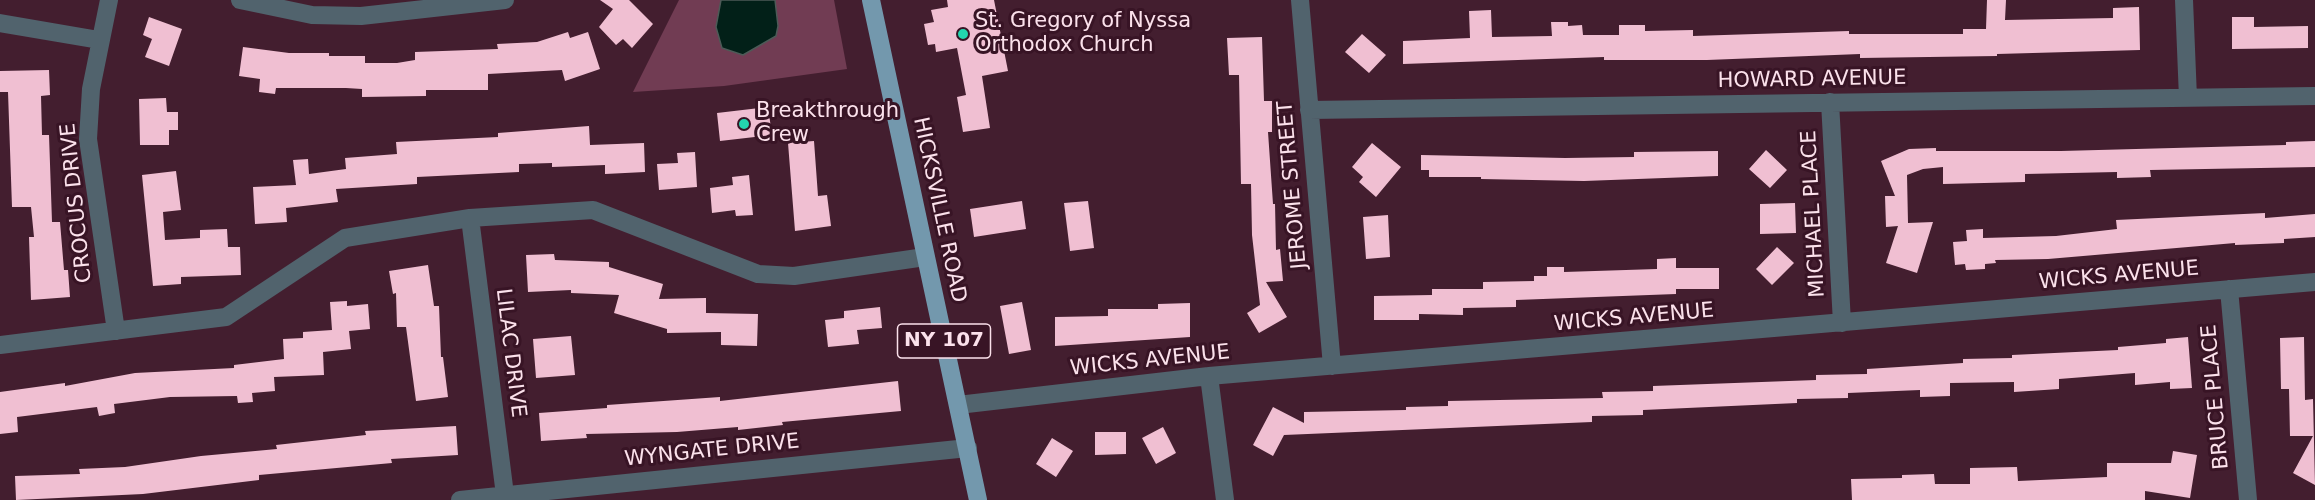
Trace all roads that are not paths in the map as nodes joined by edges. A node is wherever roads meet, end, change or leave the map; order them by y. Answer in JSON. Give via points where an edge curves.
{"nodes":[{"id":1,"x":109,"y":0,"type":"edge"},
{"id":2,"x":240,"y":0,"type":"edge"},
{"id":3,"x":505,"y":0,"type":"edge"},
{"id":4,"x":871,"y":0,"type":"edge"},
{"id":5,"x":1300,"y":0,"type":"edge"},
{"id":6,"x":2184,"y":0,"type":"edge"},
{"id":7,"x":0,"y":23,"type":"edge"},
{"id":8,"x":99,"y":40,"type":"junction"},
{"id":9,"x":2315,"y":96,"type":"edge"},
{"id":10,"x":2188,"y":98,"type":"junction"},
{"id":11,"x":1830,"y":102,"type":"junction"},
{"id":12,"x":1309,"y":110,"type":"junction"},
{"id":13,"x":470,"y":218,"type":"junction"},
{"id":14,"x":925,"y":257,"type":"junction"},
{"id":15,"x":2315,"y":282,"type":"edge"},
{"id":16,"x":2229,"y":289,"type":"junction"},
{"id":17,"x":1842,"y":323,"type":"junction"},
{"id":18,"x":116,"y":332,"type":"junction"},
{"id":19,"x":0,"y":345,"type":"edge"},
{"id":20,"x":1332,"y":366,"type":"junction"},
{"id":21,"x":1209,"y":376,"type":"junction"},
{"id":22,"x":958,"y":405,"type":"junction"},
{"id":23,"x":968,"y":448,"type":"junction"},
{"id":24,"x":505,"y":495,"type":"junction"},
{"id":25,"x":460,"y":500,"type":"edge"},
{"id":26,"x":978,"y":500,"type":"edge"},
{"id":27,"x":1225,"y":500,"type":"edge"},
{"id":28,"x":2248,"y":500,"type":"edge"}],
"edges":[{"from":1,"to":8,"type":"street","name":"CROCUS DRIVE"},
{"from":2,"to":3,"type":"street","via":[[312,15],[361,16]]},
{"from":4,"to":14,"type":"main road","name":"HICKSVILLE ROAD","number":"NY 107"},
{"from":5,"to":12,"type":"street","name":"JEROME STREET"},
{"from":6,"to":10,"type":"street"},
{"from":7,"to":8,"type":"street"},
{"from":8,"to":18,"type":"street","name":"CROCUS DRIVE","via":[[88,139]]},
{"from":9,"to":10,"type":"street","name":"HOWARD AVENUE"},
{"from":10,"to":11,"type":"street","name":"HOWARD AVENUE"},
{"from":11,"to":12,"type":"street","name":"HOWARD AVENUE"},
{"from":11,"to":17,"type":"street","name":"MICHAEL PLACE"},
{"from":12,"to":20,"type":"street","name":"JEROME STREET"},
{"from":13,"to":14,"type":"street","via":[[593,210],[758,274],[795,276]]},
{"from":13,"to":18,"type":"street","via":[[345,238],[226,317]]},
{"from":13,"to":24,"type":"street","name":"LILAC DRIVE"},
{"from":14,"to":22,"type":"main road","name":"HICKSVILLE ROAD","number":"NY 107"},
{"from":15,"to":16,"type":"street","name":"WICKS AVENUE"},
{"from":16,"to":17,"type":"street","name":"WICKS AVENUE"},
{"from":16,"to":28,"type":"street","name":"BRUCE PLACE"},
{"from":17,"to":20,"type":"street","name":"WICKS AVENUE"},
{"from":18,"to":19,"type":"street"},
{"from":20,"to":21,"type":"street","name":"WICKS AVENUE"},
{"from":21,"to":22,"type":"street","name":"WICKS AVENUE"},
{"from":21,"to":27,"type":"street"},
{"from":22,"to":23,"type":"main road","name":"HICKSVILLE ROAD","number":"NY 107"},
{"from":23,"to":24,"type":"street","name":"WYNGATE DRIVE"},
{"from":23,"to":26,"type":"main road","name":"HICKSVILLE ROAD","number":"NY 107"},
{"from":24,"to":25,"type":"street","name":"WYNGATE DRIVE"}]}
